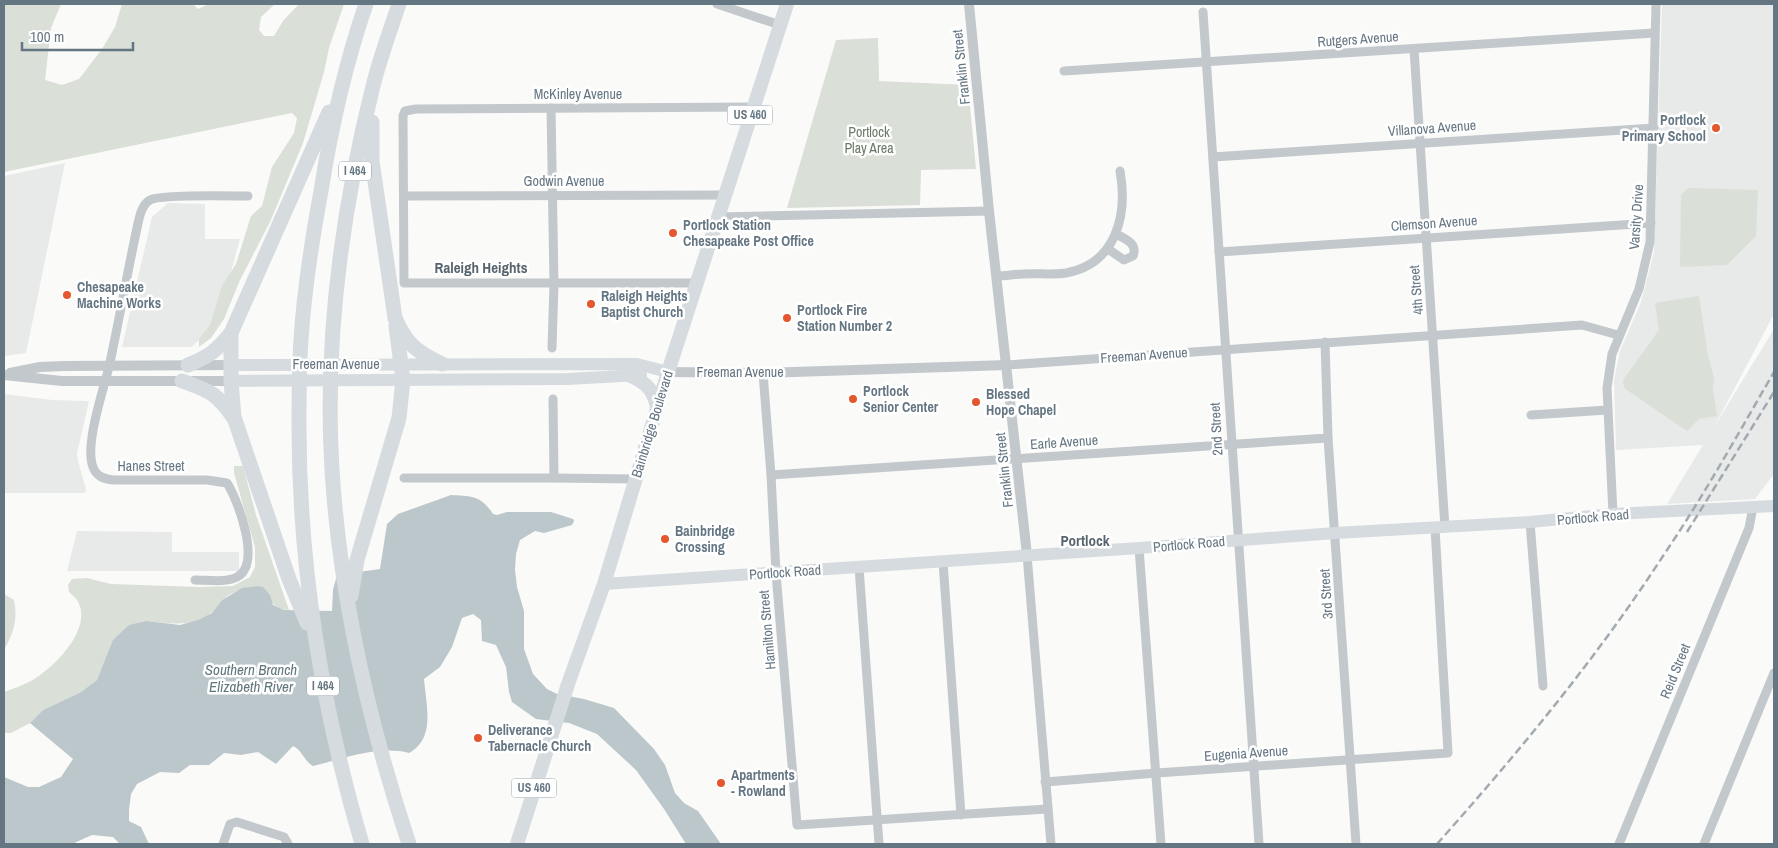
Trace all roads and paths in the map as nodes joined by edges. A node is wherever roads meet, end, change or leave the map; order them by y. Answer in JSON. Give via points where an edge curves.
{"nodes":[{"id":1,"x":366,"y":4,"type":"edge"},
{"id":2,"x":399,"y":4,"type":"edge"},
{"id":3,"x":717,"y":4,"type":"edge"},
{"id":4,"x":787,"y":4,"type":"edge"},
{"id":5,"x":969,"y":4,"type":"edge"},
{"id":6,"x":1656,"y":4,"type":"edge"},
{"id":7,"x":1203,"y":12,"type":"dead end"},
{"id":8,"x":780,"y":25,"type":"junction"},
{"id":9,"x":1654,"y":33,"type":"junction"},
{"id":10,"x":1414,"y":49,"type":"junction"},
{"id":11,"x":1206,"y":62,"type":"junction"},
{"id":12,"x":377,"y":71,"type":"junction"},
{"id":13,"x":1064,"y":71,"type":"dead end"},
{"id":14,"x":343,"y":81,"type":"junction"},
{"id":15,"x":752,"y":107,"type":"junction"},
{"id":16,"x":551,"y":108,"type":"junction"},
{"id":17,"x":1654,"y":128,"type":"junction"},
{"id":18,"x":1419,"y":143,"type":"junction"},
{"id":19,"x":1213,"y":157,"type":"junction"},
{"id":20,"x":1120,"y":171,"type":"dead end"},
{"id":21,"x":552,"y":195,"type":"junction"},
{"id":22,"x":725,"y":195,"type":"junction"},
{"id":23,"x":248,"y":196,"type":"dead end"},
{"id":24,"x":404,"y":196,"type":"junction"},
{"id":25,"x":989,"y":211,"type":"junction"},
{"id":26,"x":717,"y":217,"type":"junction"},
{"id":27,"x":1651,"y":223,"type":"junction"},
{"id":28,"x":1116,"y":234,"type":"junction"},
{"id":29,"x":1426,"y":237,"type":"junction"},
{"id":30,"x":1108,"y":249,"type":"junction"},
{"id":31,"x":1219,"y":252,"type":"junction"},
{"id":32,"x":997,"y":276,"type":"junction"},
{"id":33,"x":697,"y":283,"type":"junction"},
{"id":34,"x":554,"y":284,"type":"junction"},
{"id":35,"x":395,"y":318,"type":"junction"},
{"id":36,"x":231,"y":333,"type":"junction"},
{"id":37,"x":1618,"y":335,"type":"junction"},
{"id":38,"x":1434,"y":336,"type":"junction"},
{"id":39,"x":1324,"y":342,"type":"junction"},
{"id":40,"x":552,"y":348,"type":"dead end"},
{"id":41,"x":1226,"y":349,"type":"junction"},
{"id":42,"x":400,"y":364,"type":"junction"},
{"id":43,"x":442,"y":364,"type":"junction"},
{"id":44,"x":109,"y":365,"type":"junction"},
{"id":45,"x":188,"y":365,"type":"junction"},
{"id":46,"x":231,"y":365,"type":"junction"},
{"id":47,"x":1007,"y":365,"type":"junction"},
{"id":48,"x":668,"y":372,"type":"junction"},
{"id":49,"x":763,"y":373,"type":"junction"},
{"id":50,"x":4,"y":374,"type":"edge"},
{"id":51,"x":631,"y":376,"type":"junction"},
{"id":52,"x":231,"y":380,"type":"junction"},
{"id":53,"x":402,"y":380,"type":"junction"},
{"id":54,"x":105,"y":381,"type":"junction"},
{"id":55,"x":182,"y":381,"type":"junction"},
{"id":56,"x":553,"y":399,"type":"dead end"},
{"id":57,"x":657,"y":408,"type":"junction"},
{"id":58,"x":1608,"y":410,"type":"junction"},
{"id":59,"x":1532,"y":415,"type":"dead end"},
{"id":60,"x":235,"y":420,"type":"junction"},
{"id":61,"x":1328,"y":438,"type":"junction"},
{"id":62,"x":1231,"y":445,"type":"junction"},
{"id":63,"x":1017,"y":459,"type":"junction"},
{"id":64,"x":771,"y":476,"type":"junction"},
{"id":65,"x":404,"y":478,"type":"dead end"},
{"id":66,"x":554,"y":478,"type":"junction"},
{"id":67,"x":635,"y":479,"type":"junction"},
{"id":68,"x":1774,"y":506,"type":"edge"},
{"id":69,"x":1753,"y":507,"type":"junction"},
{"id":70,"x":1613,"y":514,"type":"junction"},
{"id":71,"x":1530,"y":522,"type":"junction"},
{"id":72,"x":1440,"y":528,"type":"junction"},
{"id":73,"x":1335,"y":533,"type":"junction"},
{"id":74,"x":1238,"y":540,"type":"junction"},
{"id":75,"x":1139,"y":548,"type":"junction"},
{"id":76,"x":1027,"y":555,"type":"junction"},
{"id":77,"x":944,"y":562,"type":"junction"},
{"id":78,"x":859,"y":567,"type":"junction"},
{"id":79,"x":776,"y":573,"type":"junction"},
{"id":80,"x":195,"y":580,"type":"dead end"},
{"id":81,"x":604,"y":584,"type":"junction"},
{"id":82,"x":303,"y":595,"type":"junction"},
{"id":83,"x":350,"y":612,"type":"junction"},
{"id":84,"x":1774,"y":673,"type":"edge"},
{"id":85,"x":1543,"y":686,"type":"dead end"},
{"id":86,"x":1448,"y":753,"type":"joint"},
{"id":87,"x":1350,"y":760,"type":"junction"},
{"id":88,"x":1254,"y":767,"type":"junction"},
{"id":89,"x":1157,"y":773,"type":"junction"},
{"id":90,"x":1045,"y":782,"type":"junction"},
{"id":91,"x":1047,"y":809,"type":"junction"},
{"id":92,"x":961,"y":815,"type":"junction"},
{"id":93,"x":877,"y":820,"type":"junction"},
{"id":94,"x":223,"y":844,"type":"edge"},
{"id":95,"x":288,"y":844,"type":"edge"},
{"id":96,"x":362,"y":844,"type":"edge"},
{"id":97,"x":410,"y":844,"type":"edge"},
{"id":98,"x":517,"y":844,"type":"edge"},
{"id":99,"x":879,"y":844,"type":"edge"},
{"id":100,"x":1051,"y":844,"type":"edge"},
{"id":101,"x":1161,"y":844,"type":"edge"},
{"id":102,"x":1259,"y":844,"type":"edge"},
{"id":103,"x":1356,"y":844,"type":"edge"},
{"id":104,"x":1618,"y":844,"type":"edge"},
{"id":105,"x":1704,"y":844,"type":"edge"}],
"edges":[{"from":1,"to":14,"type":"highway","number":"I 464"},
{"from":2,"to":12,"type":"highway","number":"I 464"},
{"from":3,"to":8,"type":"street"},
{"from":4,"to":8,"type":"main road","name":"Bainbridge Boulevard","number":"US 460"},
{"from":5,"to":25,"type":"street","name":"Franklin Street"},
{"from":6,"to":9,"type":"street","name":"Varsity Drive"},
{"from":7,"to":11,"type":"street","name":"2nd Street"},
{"from":8,"to":15,"type":"main road","name":"Bainbridge Boulevard","number":"US 460"},
{"from":9,"to":10,"type":"street","name":"Rutgers Avenue"},
{"from":9,"to":17,"type":"street","name":"Varsity Drive"},
{"from":10,"to":11,"type":"street","name":"Rutgers Avenue"},
{"from":10,"to":18,"type":"street","name":"4th Street"},
{"from":11,"to":13,"type":"street","name":"Rutgers Avenue"},
{"from":11,"to":19,"type":"street","name":"2nd Street"},
{"from":12,"to":35,"type":"highway","via":[[371,127],[372,161]]},
{"from":12,"to":83,"type":"highway","number":"I 464","via":[[346,216],[332,343],[332,468]]},
{"from":14,"to":36,"type":"highway"},
{"from":14,"to":82,"type":"highway","number":"I 464","via":[[316,220],[300,341]]},
{"from":15,"to":16,"type":"street","name":"McKinley Avenue"},
{"from":15,"to":22,"type":"main road","name":"Bainbridge Boulevard","number":"US 460"},
{"from":16,"to":21,"type":"street"},
{"from":16,"to":24,"type":"street","name":"McKinley Avenue","via":[[416,108],[405,111],[402,123]]},
{"from":17,"to":18,"type":"street","name":"Villanova Avenue"},
{"from":17,"to":27,"type":"street","name":"Varsity Drive"},
{"from":18,"to":19,"type":"street","name":"Villanova Avenue"},
{"from":18,"to":29,"type":"street","name":"4th Street"},
{"from":19,"to":31,"type":"street","name":"2nd Street"},
{"from":20,"to":28,"type":"street","via":[[1123,197]]},
{"from":21,"to":22,"type":"street","name":"Godwin Avenue"},
{"from":21,"to":24,"type":"street","name":"Godwin Avenue"},
{"from":21,"to":34,"type":"street"},
{"from":22,"to":26,"type":"main road","name":"Bainbridge Boulevard","number":"US 460"},
{"from":23,"to":44,"type":"street","name":"Hanes Street","via":[[151,199],[147,202],[137,228]]},
{"from":24,"to":34,"type":"street","via":[[404,283]]},
{"from":25,"to":26,"type":"street"},
{"from":25,"to":32,"type":"street","name":"Franklin Street"},
{"from":26,"to":33,"type":"main road","name":"Bainbridge Boulevard","number":"US 460"},
{"from":27,"to":29,"type":"street","name":"Clemson Avenue"},
{"from":27,"to":37,"type":"street","name":"Varsity Drive","via":[[1639,290]]},
{"from":28,"to":30,"type":"street"},
{"from":28,"to":30,"type":"street","via":[[1132,244],[1133,256],[1124,260]]},
{"from":29,"to":31,"type":"street","name":"Clemson Avenue"},
{"from":29,"to":38,"type":"street","name":"4th Street"},
{"from":30,"to":32,"type":"street","via":[[1099,258],[1065,273]]},
{"from":31,"to":41,"type":"street","name":"2nd Street"},
{"from":32,"to":47,"type":"street","name":"Franklin Street"},
{"from":33,"to":34,"type":"street"},
{"from":33,"to":48,"type":"main road","name":"Bainbridge Boulevard","number":"US 460"},
{"from":34,"to":40,"type":"street"},
{"from":35,"to":42,"type":"highway"},
{"from":35,"to":43,"type":"highway","via":[[415,349]]},
{"from":36,"to":45,"type":"highway","via":[[218,349]]},
{"from":36,"to":46,"type":"highway"},
{"from":37,"to":38,"type":"street","name":"Freeman Avenue","via":[[1582,326]]},
{"from":37,"to":58,"type":"street","name":"Varsity Drive","via":[[1608,368]]},
{"from":38,"to":39,"type":"street","name":"Freeman Avenue"},
{"from":38,"to":72,"type":"street","name":"4th Street"},
{"from":39,"to":41,"type":"street","name":"Freeman Avenue"},
{"from":39,"to":61,"type":"street","name":"3rd Street"},
{"from":41,"to":47,"type":"street","name":"Freeman Avenue"},
{"from":41,"to":62,"type":"street","name":"2nd Street"},
{"from":42,"to":43,"type":"main road","name":"Freeman Avenue"},
{"from":42,"to":46,"type":"main road","name":"Freeman Avenue"},
{"from":42,"to":53,"type":"highway"},
{"from":43,"to":48,"type":"main road","name":"Freeman Avenue","via":[[637,364]]},
{"from":44,"to":45,"type":"street","name":"Freeman Avenue"},
{"from":44,"to":50,"type":"street","name":"Freeman Avenue","via":[[40,367]]},
{"from":44,"to":54,"type":"street","name":"Hanes Street"},
{"from":45,"to":46,"type":"street","name":"Freeman Avenue"},
{"from":46,"to":52,"type":"highway"},
{"from":47,"to":49,"type":"street","name":"Freeman Avenue"},
{"from":47,"to":63,"type":"street","name":"Franklin Street"},
{"from":48,"to":49,"type":"street","name":"Freeman Avenue"},
{"from":48,"to":51,"type":"main road","name":"Freeman Avenue"},
{"from":48,"to":57,"type":"main road","name":"Bainbridge Boulevard","number":"US 460"},
{"from":49,"to":64,"type":"street","name":"Hamilton Street"},
{"from":50,"to":54,"type":"street","name":"Freeman Avenue","via":[[55,381]]},
{"from":51,"to":53,"type":"main road","name":"Freeman Avenue"},
{"from":51,"to":57,"type":"main road","via":[[650,388]]},
{"from":52,"to":53,"type":"main road","name":"Freeman Avenue"},
{"from":52,"to":55,"type":"street","name":"Freeman Avenue"},
{"from":52,"to":60,"type":"highway"},
{"from":53,"to":83,"type":"highway","via":[[399,418],[357,560]]},
{"from":54,"to":55,"type":"street","name":"Freeman Avenue"},
{"from":54,"to":80,"type":"street","name":"Hanes Street","via":[[90,452],[96,473],[103,479],[114,480],[221,481],[232,490],[249,548],[246,569],[228,580]]},
{"from":55,"to":60,"type":"highway","via":[[215,394]]},
{"from":56,"to":66,"type":"street"},
{"from":57,"to":67,"type":"main road","name":"Bainbridge Boulevard","number":"US 460"},
{"from":58,"to":59,"type":"street"},
{"from":58,"to":70,"type":"street","name":"Varsity Drive"},
{"from":60,"to":82,"type":"highway","via":[[289,578]]},
{"from":61,"to":62,"type":"street","name":"Earle Avenue"},
{"from":61,"to":73,"type":"street","name":"3rd Street"},
{"from":62,"to":63,"type":"street","name":"Earle Avenue"},
{"from":62,"to":74,"type":"street","name":"2nd Street"},
{"from":63,"to":64,"type":"street","name":"Earle Avenue"},
{"from":63,"to":76,"type":"street","name":"Franklin Street"},
{"from":64,"to":79,"type":"street","name":"Hamilton Street"},
{"from":65,"to":66,"type":"street"},
{"from":66,"to":67,"type":"street"},
{"from":67,"to":81,"type":"main road","name":"Bainbridge Boulevard","number":"US 460"},
{"from":68,"to":69,"type":"main road","name":"Portlock Road"},
{"from":69,"to":70,"type":"main road","name":"Portlock Road"},
{"from":69,"to":104,"type":"street","name":"Reid Street","via":[[1749,528]]},
{"from":70,"to":71,"type":"main road","name":"Portlock Road"},
{"from":71,"to":72,"type":"main road","name":"Portlock Road"},
{"from":71,"to":85,"type":"street"},
{"from":72,"to":73,"type":"main road","name":"Portlock Road"},
{"from":72,"to":86,"type":"street","name":"4th Street"},
{"from":73,"to":74,"type":"main road","name":"Portlock Road"},
{"from":73,"to":87,"type":"street","name":"3rd Street"},
{"from":74,"to":75,"type":"main road","name":"Portlock Road"},
{"from":74,"to":88,"type":"street","name":"2nd Street"},
{"from":75,"to":76,"type":"main road","name":"Portlock Road"},
{"from":75,"to":89,"type":"street"},
{"from":76,"to":77,"type":"main road","name":"Portlock Road"},
{"from":76,"to":90,"type":"street","name":"Franklin Street"},
{"from":77,"to":78,"type":"main road","name":"Portlock Road"},
{"from":77,"to":92,"type":"street"},
{"from":78,"to":79,"type":"main road","name":"Portlock Road"},
{"from":78,"to":93,"type":"street"},
{"from":79,"to":81,"type":"main road","name":"Portlock Road"},
{"from":79,"to":93,"type":"street","name":"Hamilton Street","via":[[796,825]]},
{"from":81,"to":98,"type":"main road","name":"Bainbridge Boulevard","number":"US 460"},
{"from":82,"to":96,"type":"highway","number":"I 464","via":[[344,779]]},
{"from":83,"to":97,"type":"highway","number":"I 464","via":[[362,681],[385,769]]},
{"from":84,"to":105,"type":"street"},
{"from":86,"to":87,"type":"street","name":"Eugenia Avenue"},
{"from":87,"to":88,"type":"street","name":"Eugenia Avenue"},
{"from":87,"to":103,"type":"street","name":"3rd Street"},
{"from":88,"to":89,"type":"street","name":"Eugenia Avenue"},
{"from":88,"to":102,"type":"street","name":"2nd Street"},
{"from":89,"to":90,"type":"street","name":"Eugenia Avenue"},
{"from":89,"to":101,"type":"street"},
{"from":90,"to":91,"type":"street","name":"Franklin Street"},
{"from":91,"to":92,"type":"street"},
{"from":91,"to":100,"type":"street","name":"Franklin Street"},
{"from":92,"to":93,"type":"street"},
{"from":93,"to":99,"type":"street"},
{"from":94,"to":95,"type":"street","via":[[230,824],[237,822],[284,837]]}]}
